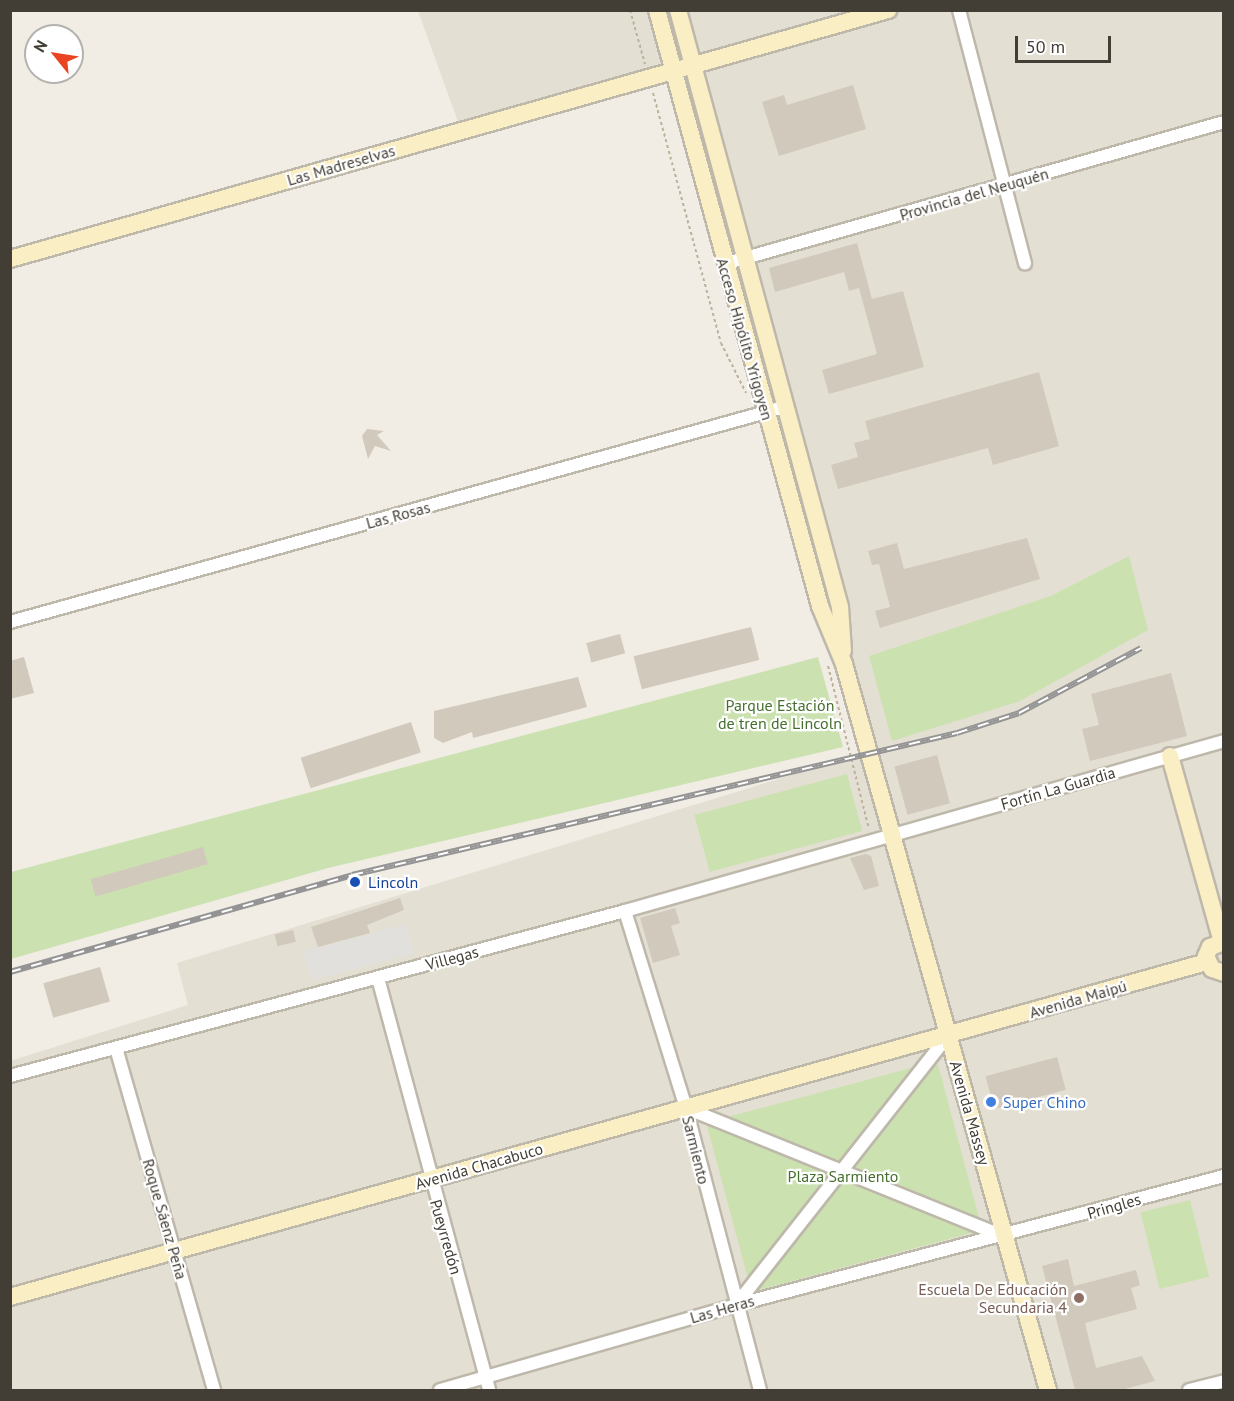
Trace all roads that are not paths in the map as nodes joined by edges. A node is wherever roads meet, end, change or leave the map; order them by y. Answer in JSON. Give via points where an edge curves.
{"nodes":[{"id":1,"x":657,"y":10,"type":"edge"},
{"id":2,"x":678,"y":10,"type":"edge"},
{"id":3,"x":888,"y":10,"type":"edge"},
{"id":4,"x":959,"y":10,"type":"edge"},
{"id":5,"x":692,"y":65,"type":"junction"},
{"id":6,"x":671,"y":70,"type":"junction"},
{"id":7,"x":1224,"y":122,"type":"edge"},
{"id":8,"x":1002,"y":186,"type":"junction"},
{"id":9,"x":10,"y":259,"type":"edge"},
{"id":10,"x":742,"y":259,"type":"junction"},
{"id":11,"x":724,"y":264,"type":"junction"},
{"id":12,"x":1025,"y":264,"type":"dead end"},
{"id":13,"x":784,"y":407,"type":"junction"},
{"id":14,"x":766,"y":414,"type":"junction"},
{"id":15,"x":10,"y":622,"type":"edge"},
{"id":16,"x":844,"y":664,"type":"junction"},
{"id":17,"x":1224,"y":741,"type":"edge"},
{"id":18,"x":1167,"y":757,"type":"junction"},
{"id":19,"x":892,"y":834,"type":"junction"},
{"id":20,"x":625,"y":911,"type":"junction"},
{"id":21,"x":1220,"y":942,"type":"edge"},
{"id":22,"x":1207,"y":962,"type":"junction"},
{"id":23,"x":1224,"y":973,"type":"edge"},
{"id":24,"x":378,"y":978,"type":"junction"},
{"id":25,"x":948,"y":1036,"type":"junction"},
{"id":26,"x":116,"y":1048,"type":"junction"},
{"id":27,"x":10,"y":1076,"type":"edge"},
{"id":28,"x":686,"y":1108,"type":"junction"},
{"id":29,"x":843,"y":1172,"type":"junction"},
{"id":30,"x":1224,"y":1176,"type":"edge"},
{"id":31,"x":430,"y":1180,"type":"junction"},
{"id":32,"x":1005,"y":1237,"type":"junction"},
{"id":33,"x":174,"y":1251,"type":"junction"},
{"id":34,"x":10,"y":1297,"type":"edge"},
{"id":35,"x":736,"y":1305,"type":"junction"},
{"id":36,"x":485,"y":1377,"type":"junction"},
{"id":37,"x":1224,"y":1381,"type":"edge"},
{"id":38,"x":214,"y":1390,"type":"edge"},
{"id":39,"x":440,"y":1390,"type":"edge"},
{"id":40,"x":489,"y":1390,"type":"edge"},
{"id":41,"x":760,"y":1390,"type":"edge"},
{"id":42,"x":1048,"y":1390,"type":"edge"},
{"id":43,"x":1189,"y":1390,"type":"edge"}],
"edges":[{"from":1,"to":6,"type":"main road","name":"Acceso Hipólito Yrigoyen"},
{"from":2,"to":5,"type":"main road","name":"Acceso Hipólito Yrigoyen"},
{"from":3,"to":5,"type":"main road","name":"Las Madreselvas"},
{"from":4,"to":8,"type":"street"},
{"from":5,"to":6,"type":"main road","name":"Las Madreselvas"},
{"from":5,"to":10,"type":"main road","name":"Acceso Hipólito Yrigoyen"},
{"from":6,"to":9,"type":"main road","name":"Las Madreselvas"},
{"from":6,"to":11,"type":"main road","name":"Acceso Hipólito Yrigoyen"},
{"from":7,"to":8,"type":"street","name":"Provincia del Neuquén"},
{"from":8,"to":10,"type":"street","name":"Provincia del Neuquén"},
{"from":8,"to":12,"type":"street"},
{"from":10,"to":11,"type":"street","name":"Provincia del Neuquén"},
{"from":10,"to":13,"type":"main road","name":"Acceso Hipólito Yrigoyen"},
{"from":11,"to":14,"type":"main road","name":"Acceso Hipólito Yrigoyen"},
{"from":13,"to":14,"type":"street","name":"Las Rosas"},
{"from":13,"to":16,"type":"main road","name":"Acceso Hipólito Yrigoyen","via":[[840,607]]},
{"from":14,"to":15,"type":"street","name":"Las Rosas"},
{"from":14,"to":16,"type":"main road","name":"Acceso Hipólito Yrigoyen","via":[[819,606]]},
{"from":16,"to":19,"type":"main road","name":"Acceso Hipólito Yrigoyen"},
{"from":17,"to":18,"type":"street","name":"Fortín La Guardia"},
{"from":18,"to":19,"type":"street","name":"Fortín La Guardia"},
{"from":18,"to":21,"type":"main road"},
{"from":19,"to":20,"type":"street","name":"Villegas"},
{"from":19,"to":25,"type":"main road","name":"Avenida Massey"},
{"from":20,"to":24,"type":"street","name":"Villegas"},
{"from":20,"to":28,"type":"street","name":"Sarmiento"},
{"from":21,"to":22,"type":"main road"},
{"from":22,"to":23,"type":"main road"},
{"from":22,"to":25,"type":"main road","name":"Avenida Maipú"},
{"from":24,"to":26,"type":"street","name":"Villegas"},
{"from":24,"to":31,"type":"street","name":"Pueyrredón"},
{"from":25,"to":28,"type":"main road","name":"Avenida Chacabuco"},
{"from":25,"to":29,"type":"street"},
{"from":25,"to":32,"type":"main road","name":"Avenida Massey"},
{"from":26,"to":27,"type":"street","name":"Villegas"},
{"from":26,"to":33,"type":"street","name":"Roque Sáenz Peña"},
{"from":28,"to":29,"type":"street"},
{"from":28,"to":31,"type":"main road","name":"Avenida Chacabuco"},
{"from":28,"to":35,"type":"street","name":"Sarmiento"},
{"from":29,"to":32,"type":"street"},
{"from":29,"to":35,"type":"street"},
{"from":30,"to":32,"type":"street","name":"Pringles"},
{"from":31,"to":33,"type":"main road","name":"Avenida Chacabuco"},
{"from":31,"to":36,"type":"street","name":"Pueyrredón"},
{"from":32,"to":35,"type":"street","name":"Las Heras"},
{"from":32,"to":42,"type":"main road","name":"Avenida Massey"},
{"from":33,"to":34,"type":"main road","name":"Avenida Chacabuco"},
{"from":33,"to":38,"type":"street","name":"Roque Sáenz Peña"},
{"from":35,"to":36,"type":"street","name":"Las Heras"},
{"from":35,"to":41,"type":"street","name":"Sarmiento"},
{"from":36,"to":39,"type":"street","name":"Las Heras"},
{"from":36,"to":40,"type":"street","name":"Pueyrredón"},
{"from":37,"to":43,"type":"street"}]}
